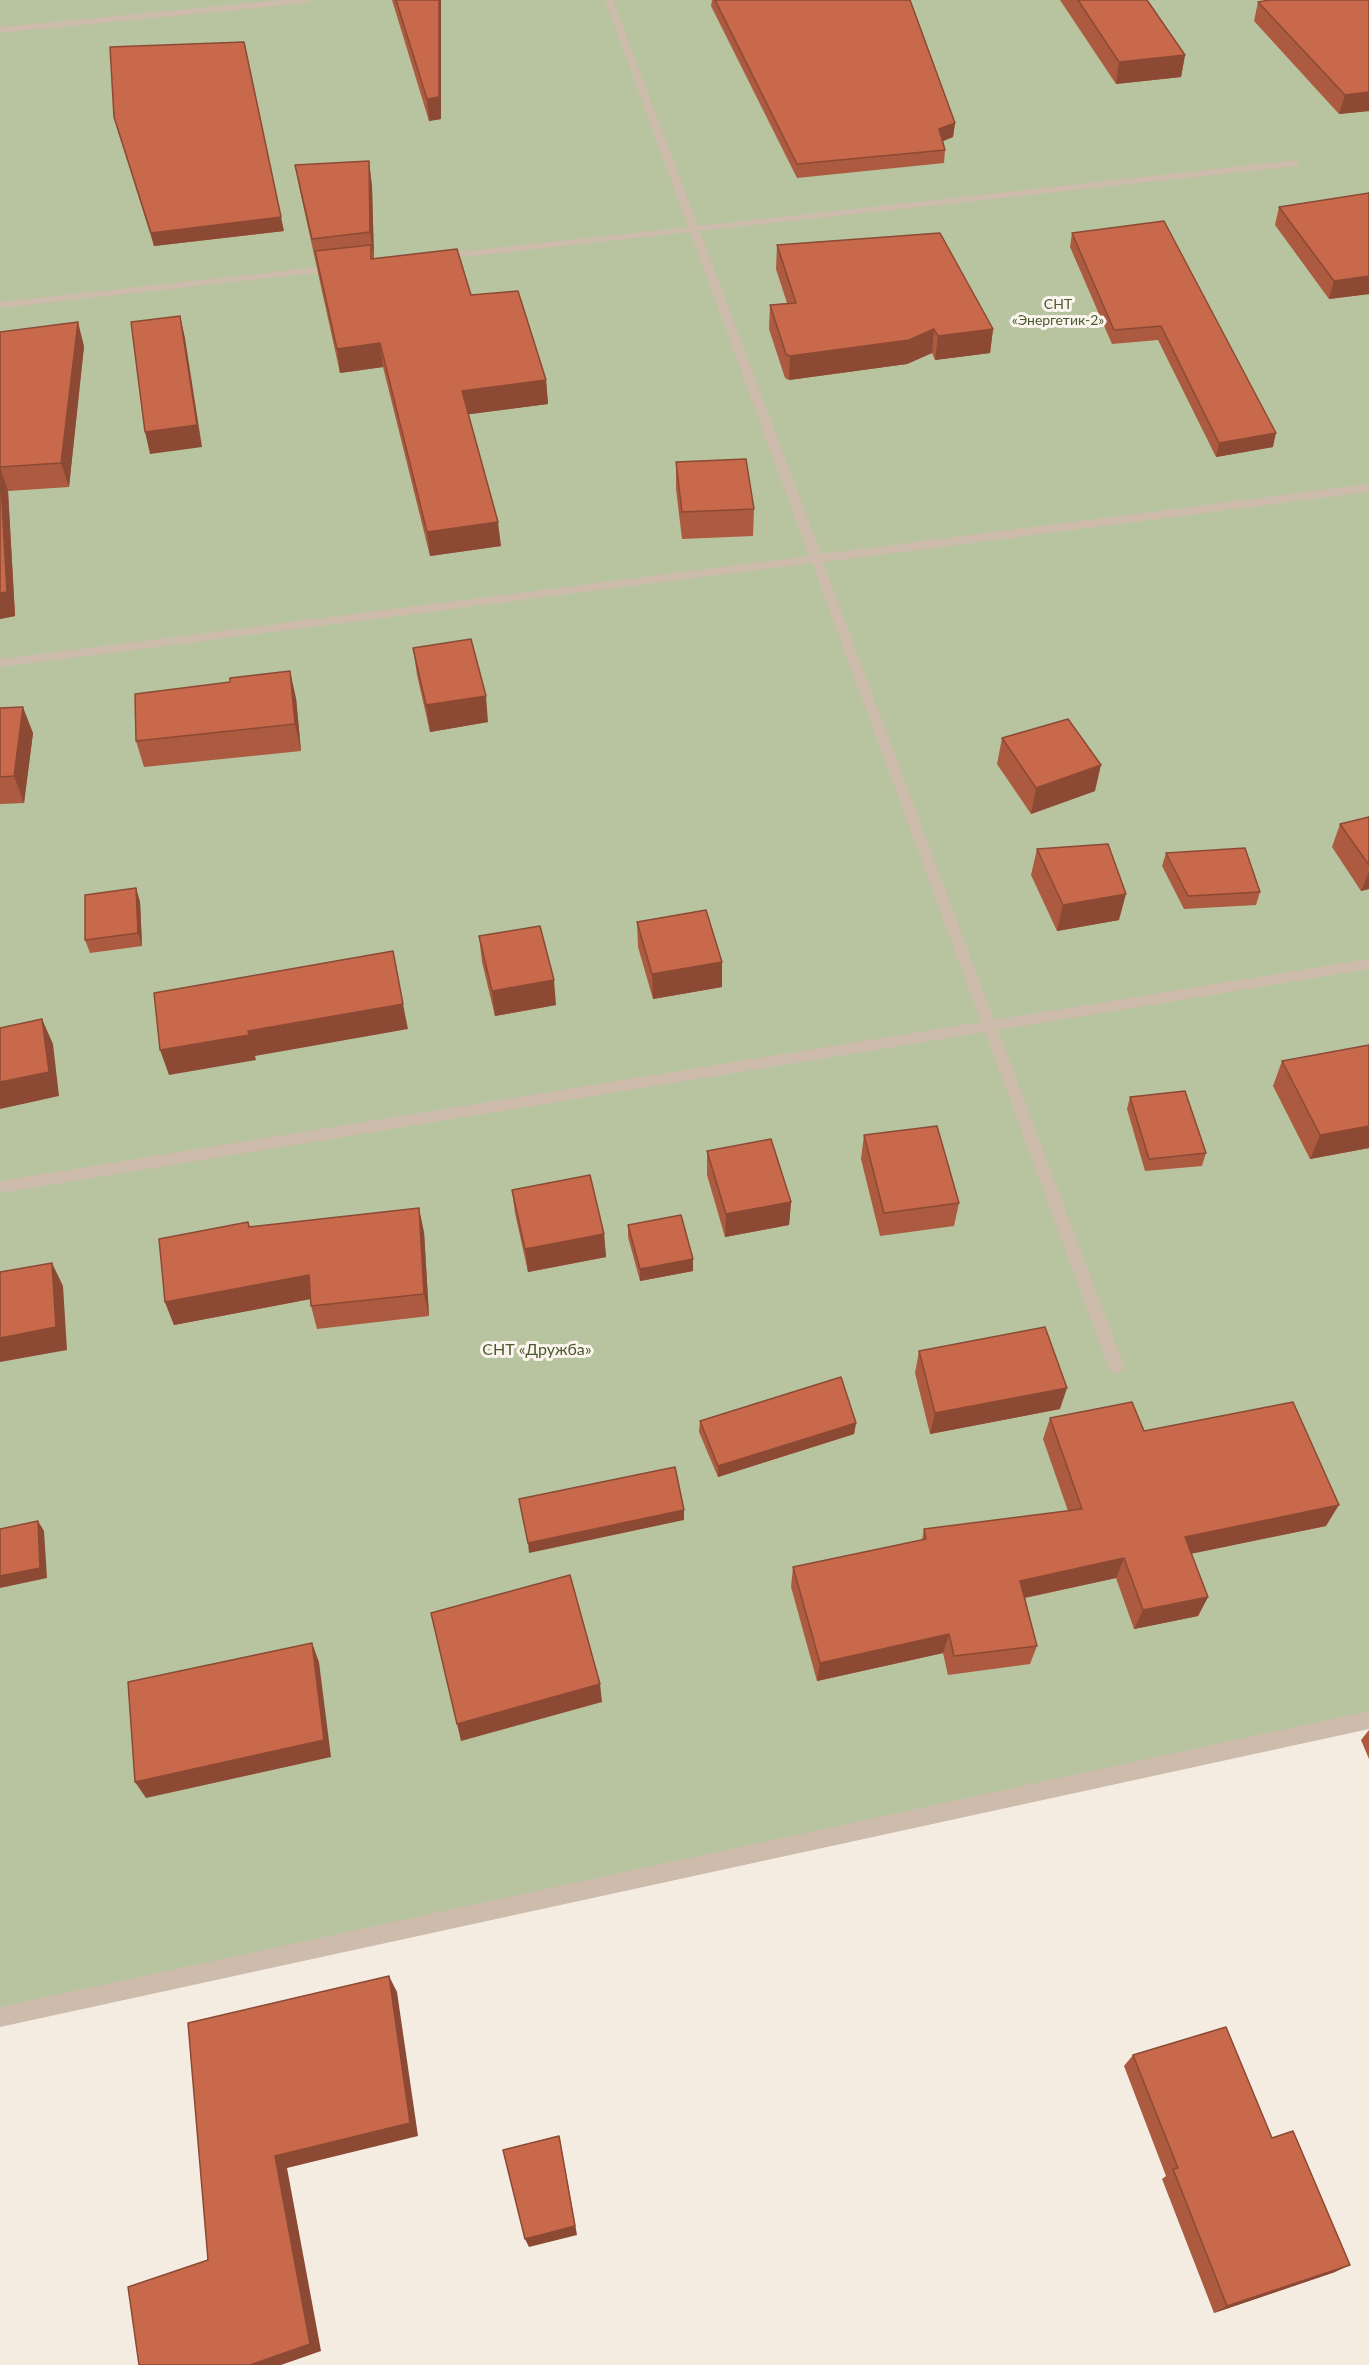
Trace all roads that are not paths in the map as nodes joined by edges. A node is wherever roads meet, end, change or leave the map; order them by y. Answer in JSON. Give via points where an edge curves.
{"nodes":[{"id":1,"x":308,"y":0,"type":"edge"},
{"id":2,"x":609,"y":0,"type":"edge"},
{"id":3,"x":0,"y":30,"type":"edge"},
{"id":4,"x":1296,"y":163,"type":"dead end"},
{"id":5,"x":694,"y":229,"type":"junction"},
{"id":6,"x":423,"y":259,"type":"edge"},
{"id":7,"x":353,"y":266,"type":"edge"},
{"id":8,"x":0,"y":305,"type":"edge"},
{"id":9,"x":1369,"y":488,"type":"edge"},
{"id":10,"x":816,"y":557,"type":"junction"},
{"id":11,"x":0,"y":663,"type":"edge"},
{"id":12,"x":1369,"y":964,"type":"edge"},
{"id":13,"x":989,"y":1026,"type":"junction"},
{"id":14,"x":0,"y":1187,"type":"edge"},
{"id":15,"x":1116,"y":1366,"type":"dead end"},
{"id":16,"x":1369,"y":1720,"type":"edge"},
{"id":17,"x":0,"y":2017,"type":"edge"}],
"edges":[{"from":1,"to":3,"type":"street"},
{"from":2,"to":5,"type":"street"},
{"from":4,"to":5,"type":"street"},
{"from":5,"to":6,"type":"street"},
{"from":5,"to":10,"type":"street"},
{"from":7,"to":8,"type":"street"},
{"from":9,"to":10,"type":"street"},
{"from":10,"to":11,"type":"street"},
{"from":10,"to":13,"type":"street"},
{"from":12,"to":13,"type":"street"},
{"from":13,"to":14,"type":"street"},
{"from":13,"to":15,"type":"street"},
{"from":16,"to":17,"type":"street"}]}
